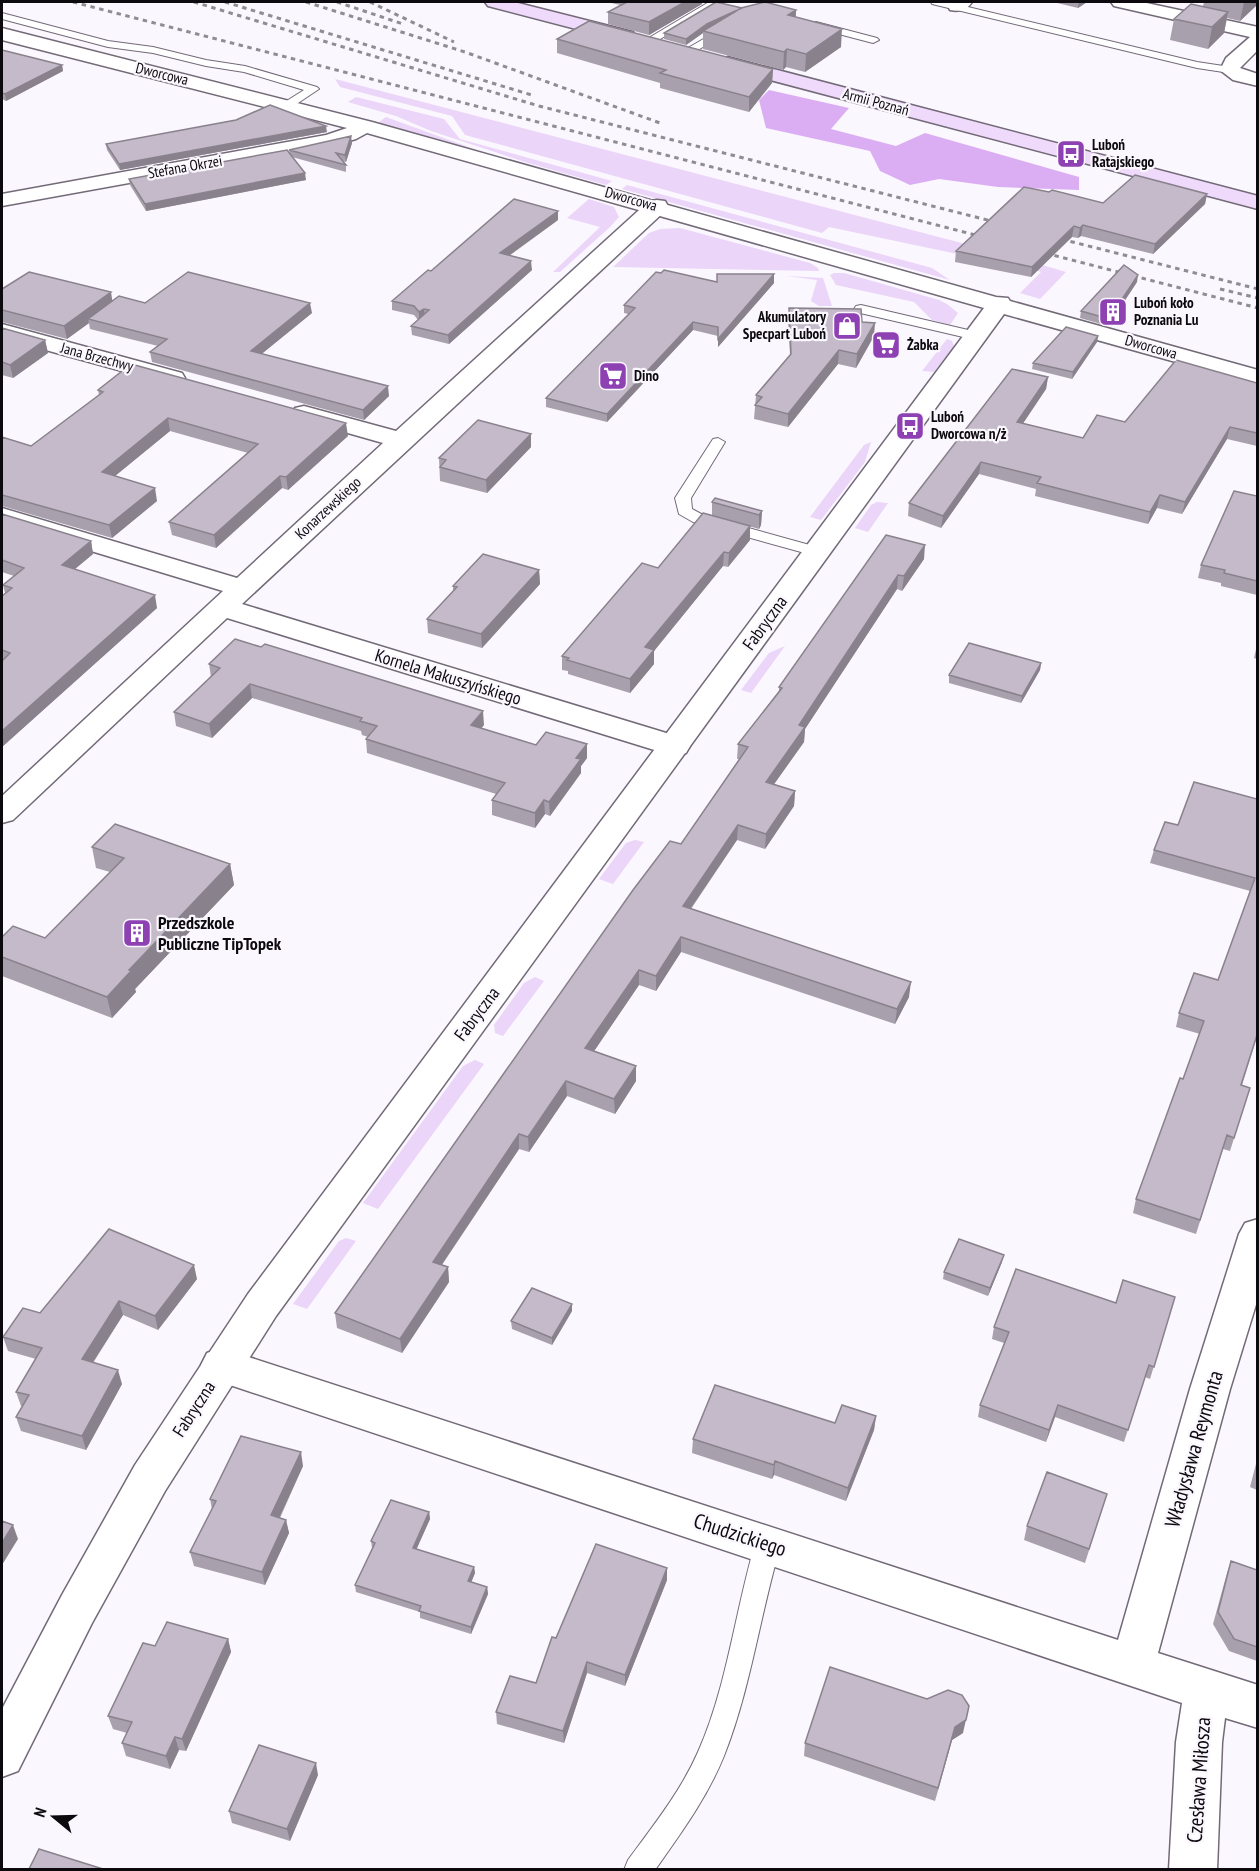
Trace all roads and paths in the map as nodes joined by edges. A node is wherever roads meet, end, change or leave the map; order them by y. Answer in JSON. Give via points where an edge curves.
{"nodes":[{"id":1,"x":494,"y":2,"type":"edge"},
{"id":2,"x":716,"y":2,"type":"edge"},
{"id":3,"x":936,"y":2,"type":"edge"},
{"id":4,"x":1120,"y":2,"type":"edge"},
{"id":5,"x":960,"y":4,"type":"edge"},
{"id":6,"x":1171,"y":7,"type":"edge"},
{"id":7,"x":2,"y":16,"type":"edge"},
{"id":8,"x":737,"y":21,"type":"edge"},
{"id":9,"x":807,"y":23,"type":"edge"},
{"id":10,"x":1257,"y":33,"type":"edge"},
{"id":11,"x":2,"y":34,"type":"edge"},
{"id":12,"x":873,"y":40,"type":"dead end"},
{"id":13,"x":1257,"y":40,"type":"edge"},
{"id":14,"x":648,"y":42,"type":"junction"},
{"id":15,"x":687,"y":52,"type":"junction"},
{"id":16,"x":1235,"y":63,"type":"junction"},
{"id":17,"x":1257,"y":80,"type":"edge"},
{"id":18,"x":289,"y":105,"type":"junction"},
{"id":19,"x":365,"y":126,"type":"junction"},
{"id":20,"x":2,"y":200,"type":"edge"},
{"id":21,"x":1257,"y":203,"type":"edge"},
{"id":22,"x":657,"y":206,"type":"junction"},
{"id":23,"x":1000,"y":303,"type":"junction"},
{"id":24,"x":861,"y":309,"type":"edge"},
{"id":25,"x":2,"y":331,"type":"edge"},
{"id":26,"x":976,"y":336,"type":"junction"},
{"id":27,"x":1257,"y":378,"type":"edge"},
{"id":28,"x":194,"y":383,"type":"edge"},
{"id":29,"x":281,"y":407,"type":"edge"},
{"id":30,"x":401,"y":440,"type":"junction"},
{"id":31,"x":718,"y":442,"type":"dead end"},
{"id":32,"x":2,"y":516,"type":"edge"},
{"id":33,"x":818,"y":552,"type":"junction"},
{"id":34,"x":231,"y":598,"type":"junction"},
{"id":35,"x":675,"y":746,"type":"junction"},
{"id":36,"x":2,"y":813,"type":"edge"},
{"id":37,"x":1257,"y":1234,"type":"edge"},
{"id":38,"x":221,"y":1365,"type":"junction"},
{"id":39,"x":768,"y":1544,"type":"junction"},
{"id":40,"x":1133,"y":1665,"type":"junction"},
{"id":41,"x":1207,"y":1690,"type":"junction"},
{"id":42,"x":1257,"y":1707,"type":"edge"},
{"id":43,"x":2,"y":1755,"type":"edge"},
{"id":44,"x":638,"y":1869,"type":"edge"},
{"id":45,"x":1193,"y":1869,"type":"edge"}],
"edges":[{"from":1,"to":14,"type":"main road","name":"Armii Poznań"},
{"from":2,"to":14,"type":"lane"},
{"from":3,"to":5,"type":"lane"},
{"from":4,"to":6,"type":"street"},
{"from":5,"to":16,"type":"lane","via":[[1197,65]]},
{"from":6,"to":10,"type":"street"},
{"from":7,"to":18,"type":"lane","via":[[108,44],[245,69],[313,88]]},
{"from":8,"to":15,"type":"lane"},
{"from":9,"to":12,"type":"lane"},
{"from":11,"to":18,"type":"street","name":"Dworcowa"},
{"from":13,"to":16,"type":"street"},
{"from":14,"to":15,"type":"main road","name":"Armii Poznań"},
{"from":15,"to":21,"type":"main road","name":"Armii Poznań"},
{"from":16,"to":17,"type":"street","via":[[1240,76]]},
{"from":18,"to":19,"type":"street","name":"Dworcowa"},
{"from":19,"to":20,"type":"street","name":"Stefana Okrzei","via":[[328,141]]},
{"from":19,"to":22,"type":"street","name":"Dworcowa"},
{"from":22,"to":23,"type":"street","name":"Dworcowa"},
{"from":22,"to":30,"type":"street","name":"Konarzewskiego"},
{"from":23,"to":26,"type":"street","name":"Fabryczna"},
{"from":23,"to":27,"type":"street","name":"Dworcowa"},
{"from":24,"to":26,"type":"lane"},
{"from":25,"to":28,"type":"street","name":"Jana Brzechwy"},
{"from":26,"to":33,"type":"street","name":"Fabryczna"},
{"from":29,"to":30,"type":"street"},
{"from":30,"to":34,"type":"street","name":"Konarzewskiego"},
{"from":31,"to":33,"type":"lane","via":[[683,498],[685,511],[699,519]]},
{"from":32,"to":34,"type":"street","name":"Kornela Makuszyńskiego"},
{"from":33,"to":35,"type":"street","name":"Fabryczna"},
{"from":34,"to":35,"type":"street","name":"Kornela Makuszyńskiego"},
{"from":34,"to":36,"type":"street","name":"Konarzewskiego"},
{"from":35,"to":38,"type":"street","name":"Fabryczna"},
{"from":37,"to":40,"type":"street","name":"Władysława Reymonta"},
{"from":38,"to":39,"type":"street","name":"Chudzickiego"},
{"from":38,"to":43,"type":"street","name":"Fabryczna","via":[[116,1538]]},
{"from":39,"to":40,"type":"street","name":"Chudzickiego"},
{"from":39,"to":44,"type":"lane","via":[[724,1717],[710,1756],[679,1813]]},
{"from":40,"to":41,"type":"street","name":"Chudzickiego"},
{"from":41,"to":42,"type":"street","name":"Chudzickiego"},
{"from":41,"to":45,"type":"street","name":"Czesława Miłosza","via":[[1199,1742]]}]}
